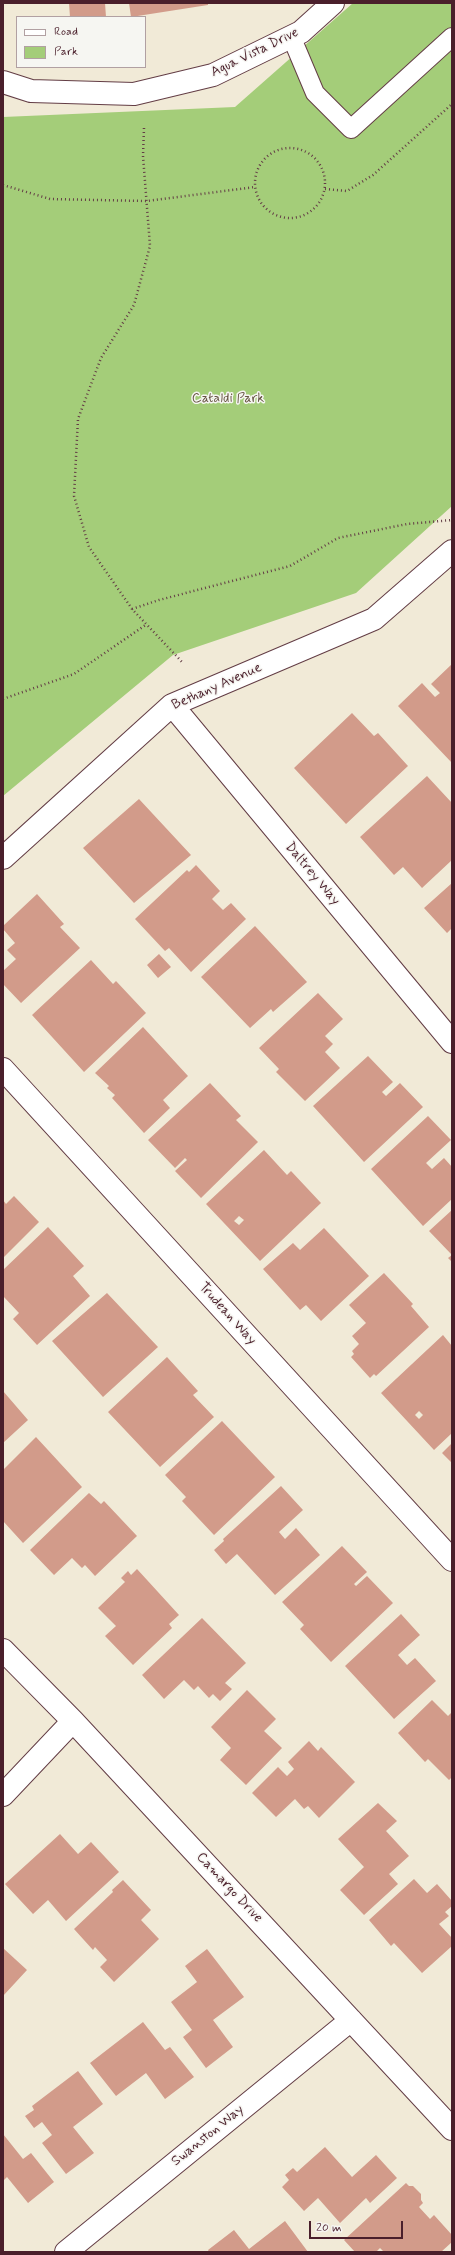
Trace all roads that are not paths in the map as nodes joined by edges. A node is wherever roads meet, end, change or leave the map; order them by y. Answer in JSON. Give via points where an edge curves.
{"nodes":[{"id":1,"x":333,"y":3,"type":"edge"},
{"id":2,"x":291,"y":36,"type":"junction"},
{"id":3,"x":452,"y":37,"type":"edge"},
{"id":4,"x":3,"y":82,"type":"edge"},
{"id":5,"x":452,"y":551,"type":"edge"},
{"id":6,"x":172,"y":705,"type":"junction"},
{"id":7,"x":3,"y":858,"type":"edge"},
{"id":8,"x":452,"y":1042,"type":"edge"},
{"id":9,"x":3,"y":1069,"type":"edge"},
{"id":10,"x":452,"y":1560,"type":"edge"},
{"id":11,"x":3,"y":1650,"type":"edge"},
{"id":12,"x":73,"y":1721,"type":"junction"},
{"id":13,"x":3,"y":1795,"type":"edge"},
{"id":14,"x":351,"y":2020,"type":"junction"},
{"id":15,"x":452,"y":2129,"type":"edge"},
{"id":16,"x":66,"y":2252,"type":"edge"}],
"edges":[{"from":1,"to":2,"type":"street","name":"Agua Vista Drive","via":[[301,32]]},
{"from":2,"to":3,"type":"lane","via":[[315,93],[351,129]]},
{"from":2,"to":4,"type":"street","name":"Agua Vista Drive","via":[[213,75],[134,94],[31,91]]},
{"from":5,"to":6,"type":"street","name":"Bethany Avenue","via":[[374,620]]},
{"from":6,"to":7,"type":"street","name":"Bethany Avenue"},
{"from":6,"to":8,"type":"street","name":"Daltrey Way"},
{"from":9,"to":10,"type":"street","name":"Trudean Way"},
{"from":11,"to":12,"type":"street","name":"Camargo Drive"},
{"from":12,"to":13,"type":"street"},
{"from":12,"to":14,"type":"street","name":"Camargo Drive"},
{"from":14,"to":15,"type":"street","name":"Camargo Drive"},
{"from":14,"to":16,"type":"street","name":"Swanston Way"}]}
